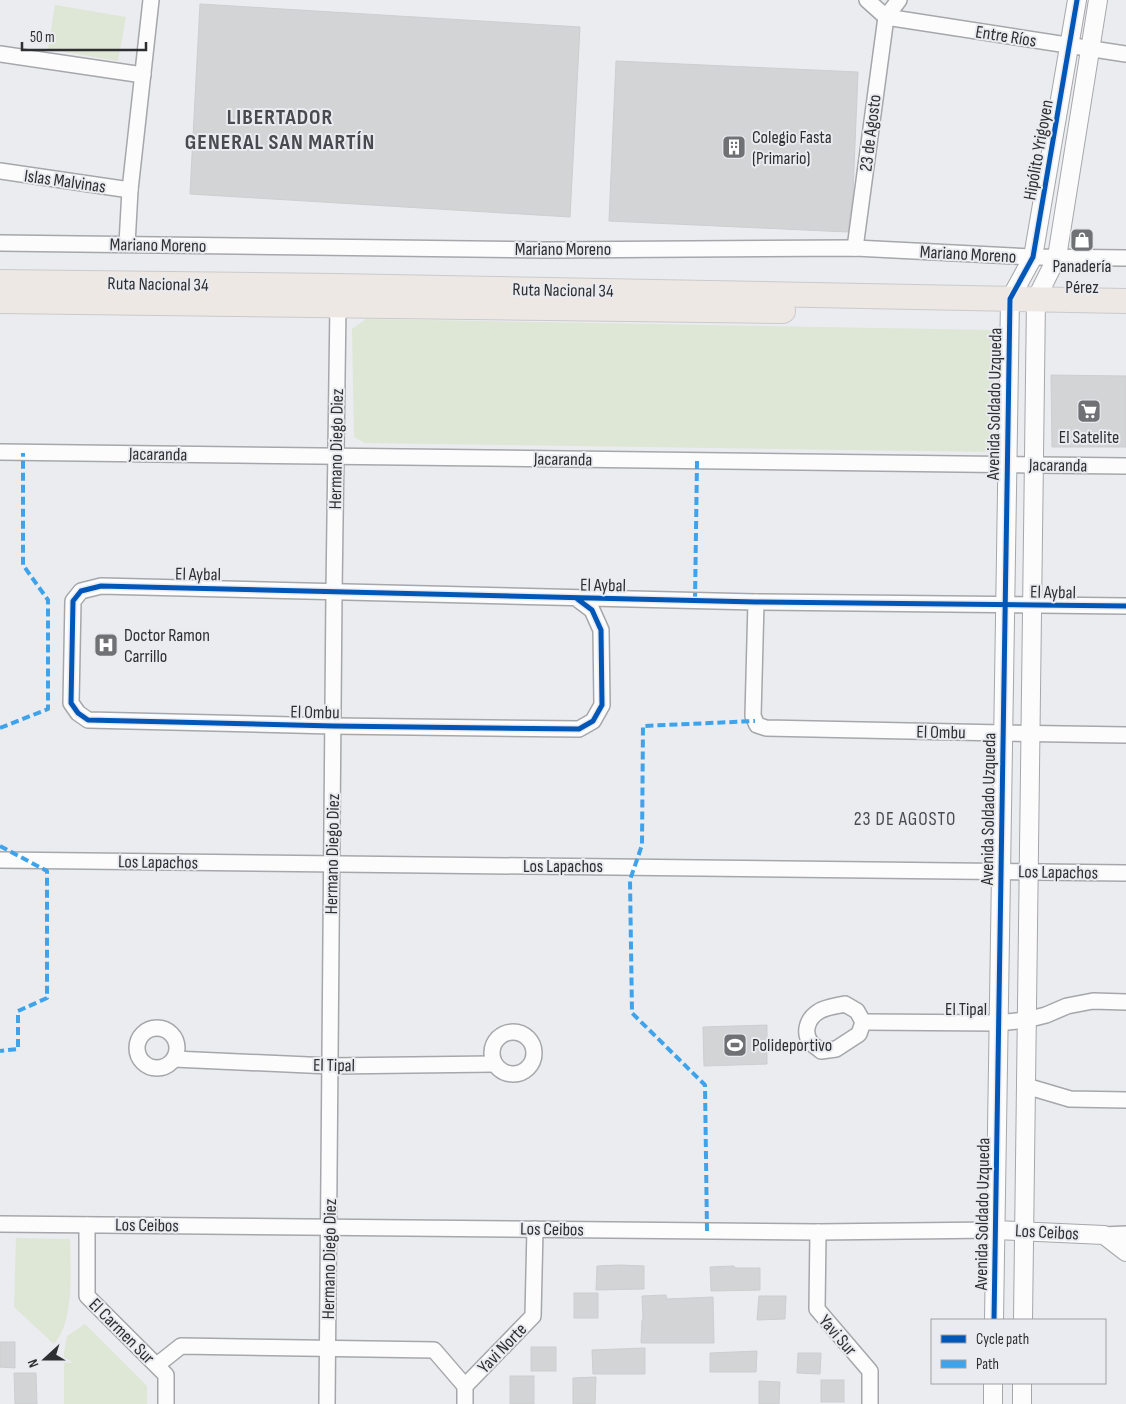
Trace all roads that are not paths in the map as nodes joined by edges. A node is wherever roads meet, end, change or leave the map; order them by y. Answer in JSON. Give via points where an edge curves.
{"nodes":[{"id":1,"x":151,"y":0,"type":"edge"},
{"id":2,"x":867,"y":0,"type":"edge"},
{"id":3,"x":899,"y":0,"type":"edge"},
{"id":4,"x":1077,"y":0,"type":"edge"},
{"id":5,"x":1098,"y":0,"type":"edge"},
{"id":6,"x":886,"y":17,"type":"junction"},
{"id":7,"x":1070,"y":46,"type":"junction"},
{"id":8,"x":1090,"y":48,"type":"junction"},
{"id":9,"x":0,"y":54,"type":"edge"},
{"id":10,"x":1126,"y":54,"type":"edge"},
{"id":11,"x":143,"y":75,"type":"junction"},
{"id":12,"x":0,"y":172,"type":"edge"},
{"id":13,"x":130,"y":190,"type":"junction"},
{"id":14,"x":0,"y":242,"type":"edge"},
{"id":15,"x":127,"y":244,"type":"junction"},
{"id":16,"x":855,"y":248,"type":"junction"},
{"id":17,"x":1033,"y":257,"type":"junction"},
{"id":18,"x":1057,"y":257,"type":"junction"},
{"id":19,"x":1126,"y":258,"type":"edge"},
{"id":20,"x":0,"y":282,"type":"edge"},
{"id":21,"x":0,"y":301,"type":"edge"},
{"id":22,"x":1126,"y":301,"type":"edge"},
{"id":23,"x":338,"y":305,"type":"junction"},
{"id":24,"x":1009,"y":306,"type":"junction"},
{"id":25,"x":1036,"y":307,"type":"junction"},
{"id":26,"x":1126,"y":316,"type":"edge"},
{"id":27,"x":0,"y":452,"type":"edge"},
{"id":28,"x":336,"y":456,"type":"junction"},
{"id":29,"x":1007,"y":464,"type":"junction"},
{"id":30,"x":1034,"y":464,"type":"junction"},
{"id":31,"x":1126,"y":466,"type":"edge"},
{"id":32,"x":334,"y":592,"type":"junction"},
{"id":33,"x":576,"y":598,"type":"junction"},
{"id":34,"x":756,"y":602,"type":"junction"},
{"id":35,"x":1005,"y":605,"type":"junction"},
{"id":36,"x":1032,"y":605,"type":"junction"},
{"id":37,"x":1126,"y":606,"type":"edge"},
{"id":38,"x":78,"y":713,"type":"joint"},
{"id":39,"x":334,"y":726,"type":"junction"},
{"id":40,"x":1003,"y":733,"type":"junction"},
{"id":41,"x":1030,"y":734,"type":"junction"},
{"id":42,"x":1126,"y":735,"type":"edge"},
{"id":43,"x":0,"y":860,"type":"edge"},
{"id":44,"x":332,"y":864,"type":"junction"},
{"id":45,"x":1001,"y":872,"type":"junction"},
{"id":46,"x":1028,"y":872,"type":"junction"},
{"id":47,"x":1126,"y":873,"type":"edge"},
{"id":48,"x":1126,"y":1002,"type":"edge"},
{"id":49,"x":1026,"y":1020,"type":"junction"},
{"id":50,"x":863,"y":1022,"type":"dead end"},
{"id":51,"x":998,"y":1023,"type":"junction"},
{"id":52,"x":174,"y":1059,"type":"dead end"},
{"id":53,"x":494,"y":1064,"type":"dead end"},
{"id":54,"x":330,"y":1066,"type":"junction"},
{"id":55,"x":1026,"y":1086,"type":"junction"},
{"id":56,"x":1126,"y":1100,"type":"edge"},
{"id":57,"x":0,"y":1224,"type":"edge"},
{"id":58,"x":87,"y":1225,"type":"junction"},
{"id":59,"x":329,"y":1227,"type":"junction"},
{"id":60,"x":535,"y":1229,"type":"junction"},
{"id":61,"x":995,"y":1230,"type":"junction"},
{"id":62,"x":1024,"y":1231,"type":"junction"},
{"id":63,"x":818,"y":1232,"type":"junction"},
{"id":64,"x":1126,"y":1234,"type":"edge"},
{"id":65,"x":1104,"y":1235,"type":"junction"},
{"id":66,"x":1126,"y":1252,"type":"edge"},
{"id":67,"x":994,"y":1319,"type":"edge"},
{"id":68,"x":1023,"y":1319,"type":"edge"},
{"id":69,"x":328,"y":1348,"type":"junction"},
{"id":70,"x":157,"y":1365,"type":"junction"},
{"id":71,"x":993,"y":1384,"type":"edge"},
{"id":72,"x":1022,"y":1384,"type":"edge"},
{"id":73,"x":465,"y":1386,"type":"junction"},
{"id":74,"x":166,"y":1404,"type":"edge"},
{"id":75,"x":327,"y":1404,"type":"edge"},
{"id":76,"x":465,"y":1404,"type":"edge"},
{"id":77,"x":870,"y":1404,"type":"edge"},
{"id":78,"x":993,"y":1404,"type":"edge"},
{"id":79,"x":1022,"y":1404,"type":"edge"}],
"edges":[{"from":1,"to":11,"type":"street"},
{"from":2,"to":6,"type":"street"},
{"from":3,"to":6,"type":"street","name":"23 de Agosto"},
{"from":4,"to":7,"type":"street","name":"Hipólito Yrigoyen"},
{"from":5,"to":8,"type":"street","name":"Hipólito Yrigoyen"},
{"from":6,"to":7,"type":"street","name":"Entre Ríos"},
{"from":6,"to":16,"type":"street","name":"23 de Agosto"},
{"from":7,"to":8,"type":"street","name":"Entre Ríos"},
{"from":7,"to":17,"type":"street","name":"Hipólito Yrigoyen"},
{"from":8,"to":10,"type":"street","name":"Entre Ríos"},
{"from":8,"to":18,"type":"street","name":"Hipólito Yrigoyen"},
{"from":9,"to":11,"type":"street"},
{"from":11,"to":13,"type":"street"},
{"from":12,"to":13,"type":"street","name":"Islas Malvinas"},
{"from":13,"to":15,"type":"street"},
{"from":14,"to":15,"type":"street","name":"Mariano Moreno"},
{"from":15,"to":16,"type":"street","name":"Mariano Moreno","via":[[546,250]]},
{"from":16,"to":17,"type":"street","name":"Mariano Moreno"},
{"from":17,"to":18,"type":"street","name":"Mariano Moreno"},
{"from":17,"to":24,"type":"street","name":"Hipólito Yrigoyen"},
{"from":18,"to":19,"type":"street","name":"Mariano Moreno"},
{"from":18,"to":25,"type":"street","name":"Hipólito Yrigoyen"},
{"from":20,"to":24,"type":"highway","name":"Ruta Nacional 34","via":[[347,286]]},
{"from":21,"to":23,"type":"highway","name":"Ruta Nacional 34"},
{"from":22,"to":25,"type":"highway","name":"Ruta Nacional 34"},
{"from":23,"to":24,"type":"highway","name":"Ruta Nacional 34"},
{"from":23,"to":28,"type":"street","name":"Hermano Diego Diez"},
{"from":24,"to":25,"type":"highway","name":"Ruta Nacional 34"},
{"from":24,"to":29,"type":"street","name":"Avenida Soldado Uzqueda"},
{"from":25,"to":26,"type":"highway","name":"Ruta Nacional 34"},
{"from":25,"to":30,"type":"street"},
{"from":27,"to":28,"type":"street","name":"Jacaranda"},
{"from":28,"to":29,"type":"street","name":"Jacaranda"},
{"from":28,"to":32,"type":"street","name":"Hermano Diego Diez"},
{"from":29,"to":30,"type":"street","name":"Jacaranda"},
{"from":29,"to":35,"type":"street","name":"Avenida Soldado Uzqueda"},
{"from":30,"to":31,"type":"street","name":"Jacaranda"},
{"from":30,"to":36,"type":"street"},
{"from":32,"to":33,"type":"street","name":"El Aybal"},
{"from":32,"to":38,"type":"street","name":"El Aybal","via":[[100,586],[81,591],[73,602],[70,703]]},
{"from":32,"to":39,"type":"street","name":"Hermano Diego Diez"},
{"from":33,"to":34,"type":"street","name":"El Aybal"},
{"from":33,"to":39,"type":"street","name":"El Ombu","via":[[592,610],[601,630],[602,705],[593,721],[579,729]]},
{"from":34,"to":35,"type":"street","name":"El Aybal"},
{"from":34,"to":40,"type":"street","name":"El Ombu","via":[[753,716],[756,725],[766,728]]},
{"from":35,"to":36,"type":"street","name":"El Aybal"},
{"from":35,"to":40,"type":"street","name":"Avenida Soldado Uzqueda"},
{"from":36,"to":37,"type":"street","name":"El Aybal"},
{"from":36,"to":41,"type":"street"},
{"from":38,"to":39,"type":"street","name":"El Ombu","via":[[88,720]]},
{"from":39,"to":44,"type":"street","name":"Hermano Diego Diez"},
{"from":40,"to":41,"type":"street","name":"El Ombu"},
{"from":40,"to":45,"type":"street","name":"Avenida Soldado Uzqueda"},
{"from":41,"to":42,"type":"street","name":"El Ombu"},
{"from":41,"to":46,"type":"street"},
{"from":43,"to":44,"type":"street","name":"Los Lapachos"},
{"from":44,"to":45,"type":"street","name":"Los Lapachos"},
{"from":44,"to":54,"type":"street","name":"Hermano Diego Diez"},
{"from":45,"to":46,"type":"street","name":"Los Lapachos"},
{"from":45,"to":51,"type":"street","name":"Avenida Soldado Uzqueda"},
{"from":46,"to":47,"type":"street","name":"Los Lapachos"},
{"from":46,"to":49,"type":"street"},
{"from":48,"to":49,"type":"street","name":"El Tipal","via":[[1067,1006]]},
{"from":49,"to":51,"type":"street","name":"El Tipal"},
{"from":49,"to":55,"type":"street"},
{"from":50,"to":51,"type":"street","name":"El Tipal"},
{"from":51,"to":61,"type":"street","name":"Avenida Soldado Uzqueda"},
{"from":52,"to":54,"type":"street","name":"El Tipal"},
{"from":53,"to":54,"type":"street","name":"El Tipal"},
{"from":54,"to":59,"type":"street","name":"Hermano Diego Diez"},
{"from":55,"to":56,"type":"street","via":[[1070,1099]]},
{"from":55,"to":62,"type":"street"},
{"from":57,"to":58,"type":"street","name":"Los Ceibos"},
{"from":58,"to":59,"type":"street","name":"Los Ceibos"},
{"from":58,"to":70,"type":"street","name":"El Carmen Sur","via":[[86,1296]]},
{"from":59,"to":60,"type":"street","name":"Los Ceibos"},
{"from":59,"to":69,"type":"street","name":"Hermano Diego Diez"},
{"from":60,"to":63,"type":"street","name":"Los Ceibos"},
{"from":60,"to":73,"type":"street","name":"Yavi Norte","via":[[533,1316]]},
{"from":61,"to":62,"type":"street","name":"Los Ceibos"},
{"from":61,"to":63,"type":"street","name":"Los Ceibos"},
{"from":61,"to":67,"type":"street","name":"Avenida Soldado Uzqueda"},
{"from":62,"to":65,"type":"street","name":"Los Ceibos"},
{"from":62,"to":68,"type":"street"},
{"from":63,"to":77,"type":"street","name":"Yavi Sur","via":[[817,1309],[870,1371]]},
{"from":64,"to":65,"type":"street","name":"Los Ceibos"},
{"from":65,"to":66,"type":"street","name":"Los Ceibos"},
{"from":69,"to":70,"type":"street","via":[[181,1346]]},
{"from":69,"to":73,"type":"street","via":[[434,1350]]},
{"from":69,"to":75,"type":"street","name":"Hermano Diego Diez"},
{"from":70,"to":74,"type":"street","name":"El Carmen Sur","via":[[166,1374]]},
{"from":71,"to":78,"type":"street"},
{"from":72,"to":79,"type":"street"},
{"from":73,"to":76,"type":"street","name":"Yavi Norte"}]}
